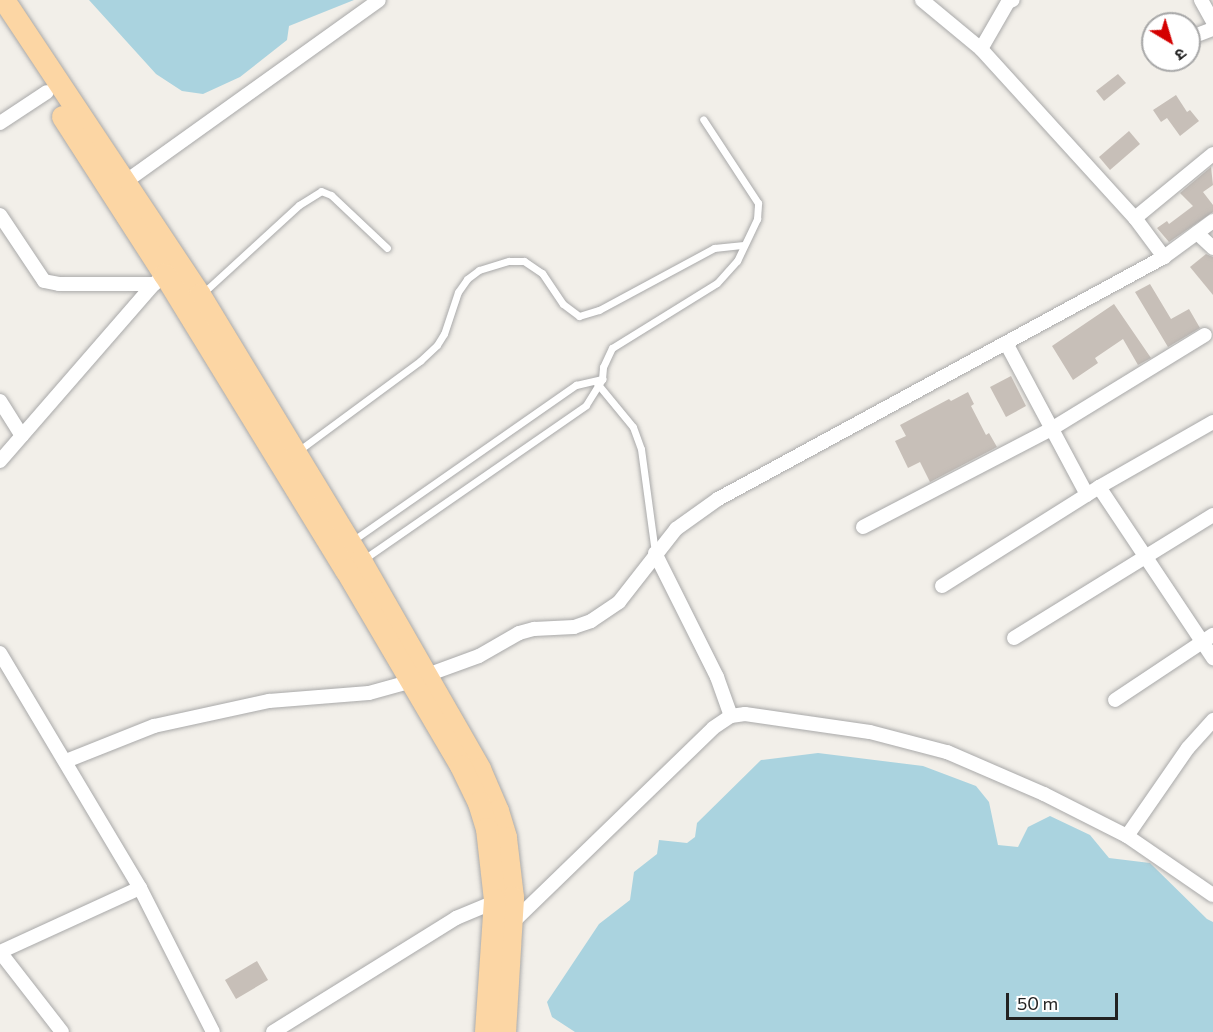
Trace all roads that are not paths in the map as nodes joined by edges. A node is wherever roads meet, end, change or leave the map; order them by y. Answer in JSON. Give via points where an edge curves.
{"nodes":[{"id":1,"x":4,"y":0,"type":"edge"},
{"id":2,"x":379,"y":0,"type":"edge"},
{"id":3,"x":922,"y":0,"type":"edge"},
{"id":4,"x":1201,"y":0,"type":"edge"},
{"id":5,"x":1009,"y":1,"type":"edge"},
{"id":6,"x":0,"y":22,"type":"edge"},
{"id":7,"x":1213,"y":22,"type":"edge"},
{"id":8,"x":981,"y":49,"type":"junction"},
{"id":9,"x":47,"y":92,"type":"junction"},
{"id":10,"x":703,"y":119,"type":"dead end"},
{"id":11,"x":0,"y":123,"type":"edge"},
{"id":12,"x":1213,"y":154,"type":"edge"},
{"id":13,"x":125,"y":182,"type":"junction"},
{"id":14,"x":0,"y":215,"type":"edge"},
{"id":15,"x":1135,"y":218,"type":"junction"},
{"id":16,"x":1213,"y":221,"type":"edge"},
{"id":17,"x":1197,"y":232,"type":"junction"},
{"id":18,"x":744,"y":245,"type":"junction"},
{"id":19,"x":387,"y":248,"type":"dead end"},
{"id":20,"x":1213,"y":248,"type":"edge"},
{"id":21,"x":1164,"y":256,"type":"junction"},
{"id":22,"x":166,"y":274,"type":"junction"},
{"id":23,"x":200,"y":296,"type":"junction"},
{"id":24,"x":1205,"y":335,"type":"dead end"},
{"id":25,"x":1006,"y":343,"type":"junction"},
{"id":26,"x":599,"y":381,"type":"junction"},
{"id":27,"x":0,"y":401,"type":"edge"},
{"id":28,"x":1213,"y":423,"type":"edge"},
{"id":29,"x":1053,"y":428,"type":"junction"},
{"id":30,"x":22,"y":436,"type":"junction"},
{"id":31,"x":287,"y":458,"type":"junction"},
{"id":32,"x":0,"y":461,"type":"edge"},
{"id":33,"x":1099,"y":487,"type":"junction"},
{"id":34,"x":1087,"y":495,"type":"junction"},
{"id":35,"x":1213,"y":515,"type":"edge"},
{"id":36,"x":863,"y":527,"type":"dead end"},
{"id":37,"x":655,"y":554,"type":"junction"},
{"id":38,"x":348,"y":556,"type":"junction"},
{"id":39,"x":1147,"y":557,"type":"junction"},
{"id":40,"x":942,"y":586,"type":"dead end"},
{"id":41,"x":1014,"y":638,"type":"dead end"},
{"id":42,"x":1208,"y":639,"type":"edge"},
{"id":43,"x":0,"y":653,"type":"edge"},
{"id":44,"x":1213,"y":658,"type":"edge"},
{"id":45,"x":420,"y":678,"type":"junction"},
{"id":46,"x":1115,"y":700,"type":"dead end"},
{"id":47,"x":731,"y":716,"type":"junction"},
{"id":48,"x":1213,"y":720,"type":"edge"},
{"id":49,"x":66,"y":761,"type":"junction"},
{"id":50,"x":1127,"y":836,"type":"junction"},
{"id":51,"x":140,"y":888,"type":"junction"},
{"id":52,"x":1213,"y":895,"type":"edge"},
{"id":53,"x":504,"y":899,"type":"junction"},
{"id":54,"x":503,"y":926,"type":"junction"},
{"id":55,"x":0,"y":952,"type":"edge"},
{"id":56,"x":62,"y":1032,"type":"edge"},
{"id":57,"x":213,"y":1032,"type":"edge"},
{"id":58,"x":273,"y":1032,"type":"edge"},
{"id":59,"x":486,"y":1032,"type":"edge"},
{"id":60,"x":505,"y":1032,"type":"edge"}],
"edges":[{"from":1,"to":13,"type":"main road"},
{"from":2,"to":13,"type":"street"},
{"from":3,"to":8,"type":"street"},
{"from":4,"to":7,"type":"street"},
{"from":5,"to":8,"type":"street"},
{"from":6,"to":9,"type":"main road"},
{"from":8,"to":15,"type":"street"},
{"from":9,"to":11,"type":"street"},
{"from":9,"to":22,"type":"main road"},
{"from":10,"to":18,"type":"lane","via":[[758,203],[757,219]]},
{"from":12,"to":15,"type":"street"},
{"from":13,"to":22,"type":"main road"},
{"from":14,"to":22,"type":"street","via":[[44,281],[59,284]]},
{"from":15,"to":21,"type":"street"},
{"from":16,"to":17,"type":"street"},
{"from":17,"to":20,"type":"street"},
{"from":17,"to":21,"type":"street"},
{"from":18,"to":26,"type":"lane","via":[[737,261],[717,283],[612,348]]},
{"from":18,"to":31,"type":"lane","via":[[714,248],[599,310],[579,316],[563,304],[542,273],[524,261],[479,270],[458,292],[444,334],[420,362]]},
{"from":19,"to":23,"type":"lane","via":[[331,195],[321,191],[299,205]]},
{"from":21,"to":25,"type":"street"},
{"from":22,"to":23,"type":"main road"},
{"from":22,"to":30,"type":"street"},
{"from":22,"to":31,"type":"main road"},
{"from":23,"to":31,"type":"main road"},
{"from":24,"to":29,"type":"street"},
{"from":25,"to":29,"type":"street"},
{"from":25,"to":37,"type":"street","via":[[717,499],[676,529]]},
{"from":26,"to":37,"type":"lane","via":[[633,427],[642,449]]},
{"from":26,"to":38,"type":"lane","via":[[576,385]]},
{"from":26,"to":38,"type":"lane","via":[[586,405]]},
{"from":27,"to":30,"type":"street"},
{"from":28,"to":33,"type":"street"},
{"from":29,"to":34,"type":"street"},
{"from":29,"to":36,"type":"street"},
{"from":30,"to":32,"type":"street"},
{"from":31,"to":38,"type":"main road"},
{"from":33,"to":34,"type":"street"},
{"from":33,"to":39,"type":"street"},
{"from":34,"to":40,"type":"street"},
{"from":35,"to":39,"type":"street"},
{"from":37,"to":45,"type":"street","via":[[619,602],[591,621],[574,627],[519,633],[479,656]]},
{"from":37,"to":47,"type":"street","via":[[717,677]]},
{"from":38,"to":45,"type":"main road"},
{"from":39,"to":41,"type":"street"},
{"from":39,"to":42,"type":"street"},
{"from":42,"to":44,"type":"street"},
{"from":42,"to":46,"type":"street"},
{"from":43,"to":49,"type":"street"},
{"from":45,"to":49,"type":"street","via":[[369,693],[262,702],[154,726]]},
{"from":45,"to":53,"type":"main road","via":[[480,769],[498,811],[506,838]]},
{"from":47,"to":50,"type":"street","via":[[746,714],[918,743],[987,769]]},
{"from":47,"to":54,"type":"street","via":[[713,728]]},
{"from":48,"to":50,"type":"street"},
{"from":49,"to":51,"type":"street"},
{"from":50,"to":52,"type":"street"},
{"from":51,"to":55,"type":"street"},
{"from":51,"to":57,"type":"street"},
{"from":53,"to":54,"type":"main road"},
{"from":53,"to":58,"type":"street","via":[[456,918]]},
{"from":54,"to":59,"type":"main road"},
{"from":54,"to":60,"type":"main road"},
{"from":55,"to":56,"type":"street"}]}
